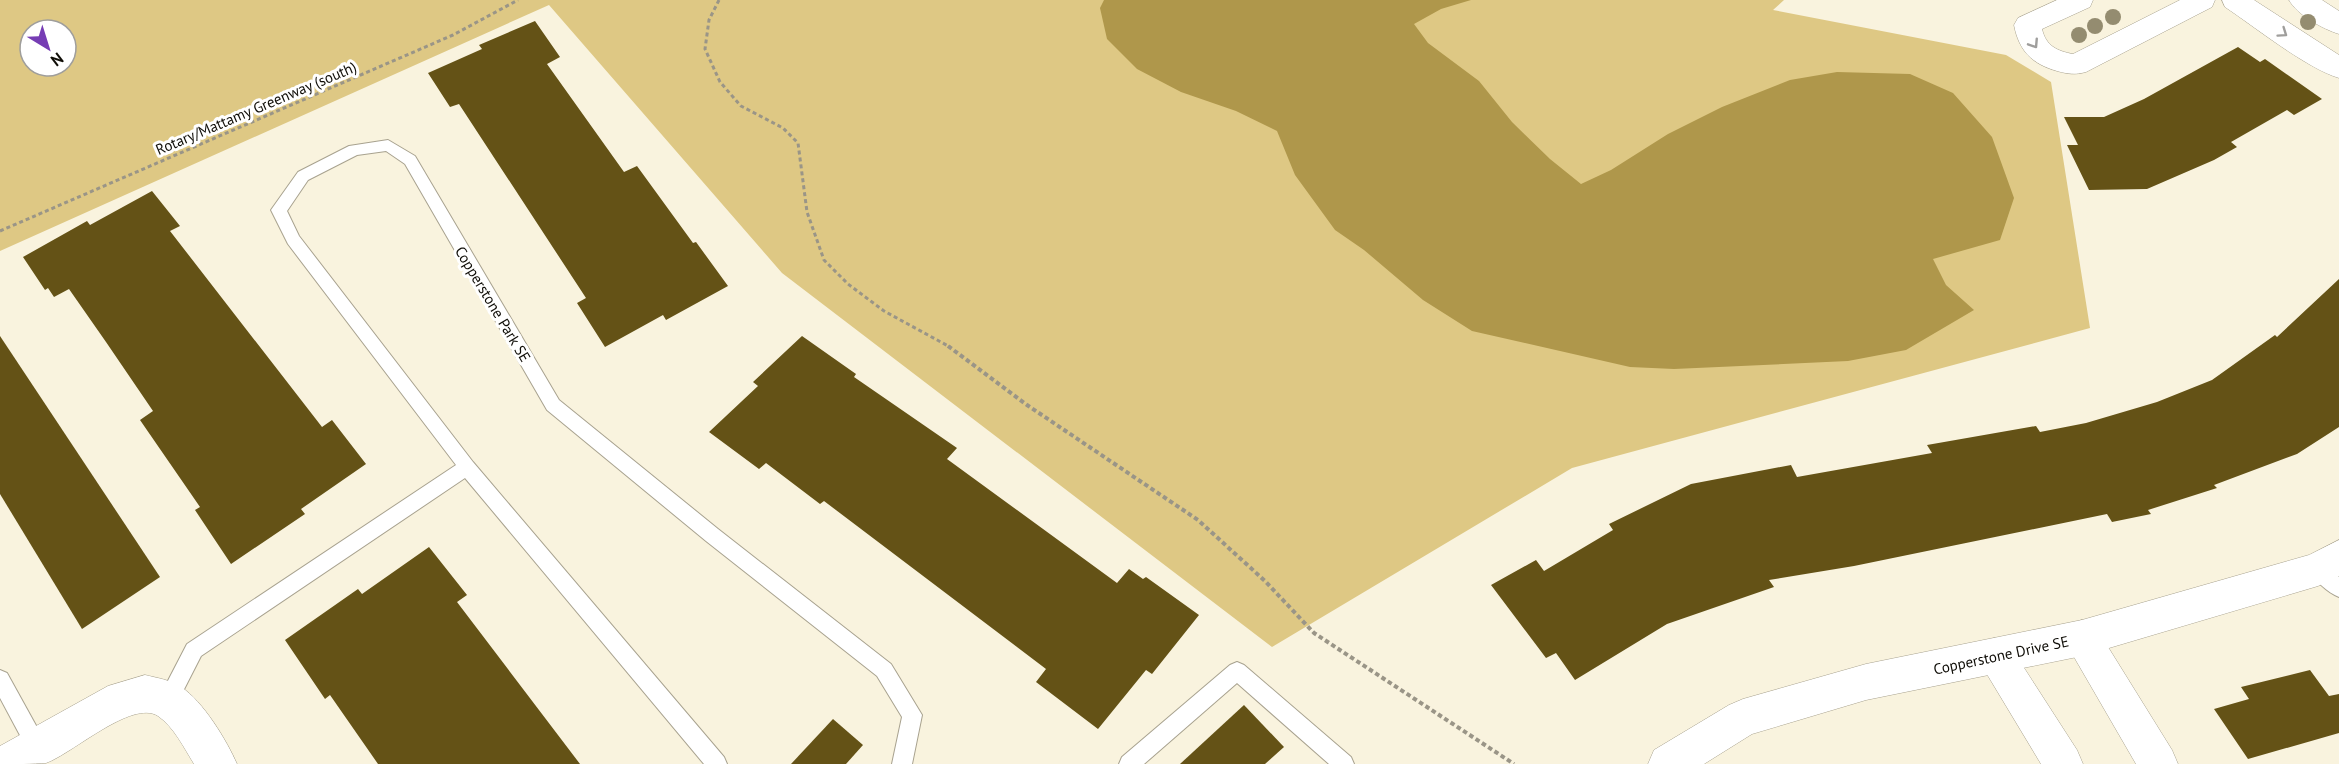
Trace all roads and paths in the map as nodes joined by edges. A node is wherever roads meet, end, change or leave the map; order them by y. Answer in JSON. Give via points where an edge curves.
{"nodes":[{"id":1,"x":518,"y":0,"type":"edge"},
{"id":2,"x":719,"y":0,"type":"edge"},
{"id":3,"x":2080,"y":0,"type":"edge"},
{"id":4,"x":2202,"y":0,"type":"edge"},
{"id":5,"x":2235,"y":0,"type":"edge"},
{"id":6,"x":2302,"y":0,"type":"edge"},
{"id":7,"x":2339,"y":24,"type":"edge"},
{"id":8,"x":2339,"y":68,"type":"edge"},
{"id":9,"x":0,"y":231,"type":"edge"},
{"id":10,"x":467,"y":467,"type":"junction"},
{"id":11,"x":2332,"y":571,"type":"edge"},
{"id":12,"x":2082,"y":638,"type":"junction"},
{"id":13,"x":1995,"y":656,"type":"junction"},
{"id":14,"x":0,"y":680,"type":"edge"},
{"id":15,"x":168,"y":700,"type":"junction"},
{"id":16,"x":22,"y":755,"type":"edge"},
{"id":17,"x":217,"y":764,"type":"edge"},
{"id":18,"x":717,"y":764,"type":"edge"},
{"id":19,"x":902,"y":764,"type":"edge"},
{"id":20,"x":1129,"y":764,"type":"edge"},
{"id":21,"x":1344,"y":764,"type":"edge"},
{"id":22,"x":1514,"y":764,"type":"edge"},
{"id":23,"x":1668,"y":764,"type":"edge"},
{"id":24,"x":2063,"y":764,"type":"edge"},
{"id":25,"x":2158,"y":764,"type":"edge"}],
"edges":[{"from":1,"to":9,"type":"path","name":"Rotary/Mattamy Greenway (south)","via":[[453,35]]},
{"from":2,"to":22,"type":"path","via":[[709,20],[705,49],[720,82],[741,106],[783,128],[798,143],[807,212],[824,260],[848,284],[884,311],[957,351],[1027,405],[1198,520],[1265,581],[1314,633]]},
{"from":3,"to":4,"type":"street","one_way":true,"via":[[2028,25],[2029,38],[2039,52],[2055,61],[2076,65]]},
{"from":5,"to":8,"type":"street","one_way":true},
{"from":6,"to":7,"type":"street"},
{"from":10,"to":15,"type":"lane","via":[[194,650]]},
{"from":10,"to":18,"type":"lane","name":"Copperstone Park SE"},
{"from":10,"to":19,"type":"lane","name":"Copperstone Park SE","via":[[293,240],[279,210],[303,176],[354,150],[388,145],[410,160],[553,405],[884,670],[912,715]]},
{"from":11,"to":12,"type":"street","name":"Copperstone Drive SE"},
{"from":12,"to":13,"type":"street","name":"Copperstone Drive SE"},
{"from":12,"to":25,"type":"street"},
{"from":13,"to":23,"type":"street","name":"Copperstone Drive SE","via":[[1866,682],[1743,718]]},
{"from":13,"to":24,"type":"street"},
{"from":14,"to":16,"type":"lane"},
{"from":15,"to":16,"type":"street","via":[[145,693],[121,699]]},
{"from":15,"to":17,"type":"street","via":[[188,720]]},
{"from":20,"to":21,"type":"lane","via":[[1238,671]]}]}
